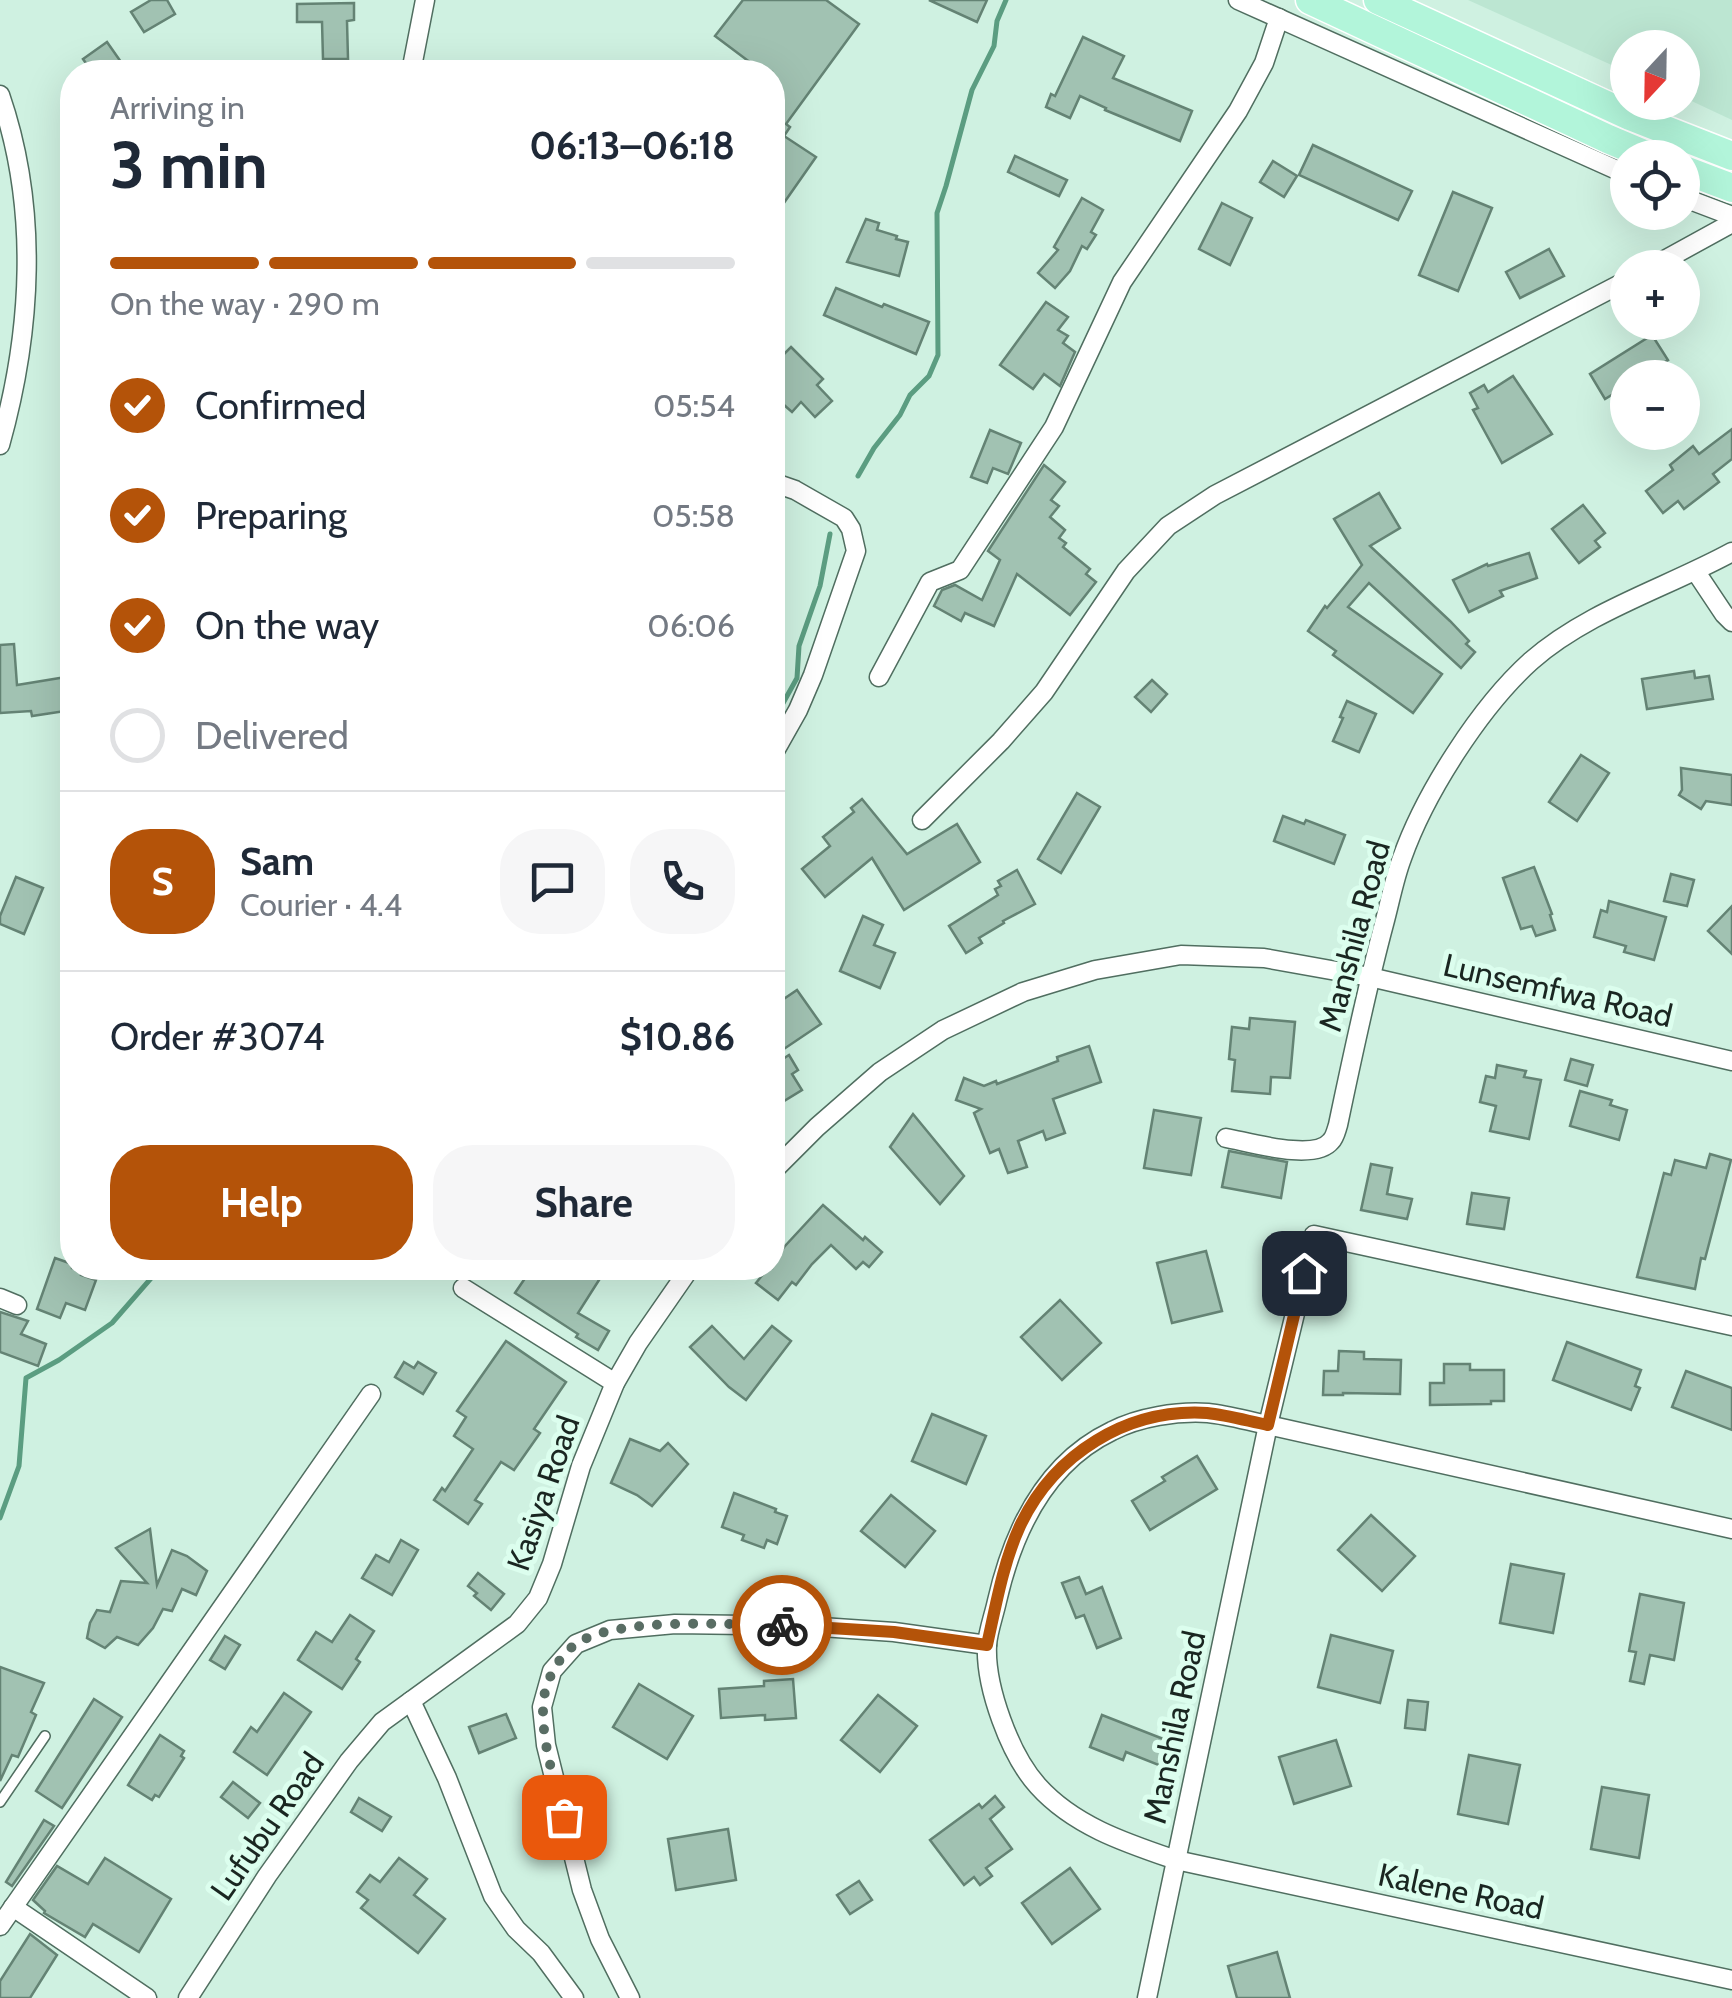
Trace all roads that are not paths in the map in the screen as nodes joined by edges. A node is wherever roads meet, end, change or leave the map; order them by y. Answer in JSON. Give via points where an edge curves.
{"nodes":[{"id":1,"x":425,"y":0,"type":"edge"},
{"id":2,"x":1238,"y":0,"type":"edge"},
{"id":3,"x":1310,"y":0,"type":"edge"},
{"id":4,"x":1378,"y":0,"type":"edge"},
{"id":5,"x":1279,"y":18,"type":"junction"},
{"id":6,"x":412,"y":60,"type":"edge"},
{"id":7,"x":0,"y":95,"type":"edge"},
{"id":8,"x":1610,"y":140,"type":"edge"},
{"id":9,"x":1732,"y":156,"type":"edge"},
{"id":10,"x":1610,"y":167,"type":"edge"},
{"id":11,"x":1700,"y":176,"type":"edge"},
{"id":12,"x":1732,"y":188,"type":"edge"},
{"id":13,"x":1700,"y":205,"type":"edge"},
{"id":14,"x":1732,"y":220,"type":"edge"},
{"id":15,"x":1681,"y":250,"type":"edge"},
{"id":16,"x":1610,"y":289,"type":"edge"},
{"id":17,"x":0,"y":445,"type":"edge"},
{"id":18,"x":785,"y":487,"type":"edge"},
{"id":19,"x":1732,"y":552,"type":"edge"},
{"id":20,"x":1696,"y":572,"type":"junction"},
{"id":21,"x":1732,"y":622,"type":"edge"},
{"id":22,"x":879,"y":677,"type":"dead end"},
{"id":23,"x":785,"y":733,"type":"edge"},
{"id":24,"x":922,"y":820,"type":"dead end"},
{"id":25,"x":1370,"y":977,"type":"junction"},
{"id":26,"x":1732,"y":1061,"type":"edge"},
{"id":27,"x":1226,"y":1138,"type":"dead end"},
{"id":28,"x":785,"y":1159,"type":"edge"},
{"id":29,"x":682,"y":1280,"type":"edge"},
{"id":30,"x":463,"y":1288,"type":"dead end"},
{"id":31,"x":1732,"y":1326,"type":"edge"},
{"id":32,"x":615,"y":1383,"type":"junction"},
{"id":33,"x":371,"y":1394,"type":"dead end"},
{"id":34,"x":1268,"y":1425,"type":"junction"},
{"id":35,"x":1732,"y":1529,"type":"edge"},
{"id":36,"x":987,"y":1645,"type":"junction"},
{"id":37,"x":410,"y":1702,"type":"junction"},
{"id":38,"x":45,"y":1736,"type":"dead end"},
{"id":39,"x":0,"y":1802,"type":"edge"},
{"id":40,"x":1176,"y":1860,"type":"junction"},
{"id":41,"x":6,"y":1903,"type":"edge"},
{"id":42,"x":0,"y":1926,"type":"edge"},
{"id":43,"x":1732,"y":1980,"type":"edge"},
{"id":44,"x":147,"y":1998,"type":"edge"},
{"id":45,"x":188,"y":1998,"type":"edge"},
{"id":46,"x":574,"y":1998,"type":"edge"},
{"id":47,"x":630,"y":1998,"type":"edge"},
{"id":48,"x":1147,"y":1998,"type":"edge"}],
"edges":[{"from":1,"to":6,"type":"street"},
{"from":2,"to":5,"type":"street"},
{"from":3,"to":8,"type":"main road"},
{"from":4,"to":9,"type":"main road"},
{"from":5,"to":10,"type":"street"},
{"from":5,"to":22,"type":"street","via":[[1238,111],[1122,282],[1054,427],[960,570],[930,582]]},
{"from":7,"to":17,"type":"street","via":[[25,213],[28,282]]},
{"from":11,"to":12,"type":"main road"},
{"from":13,"to":14,"type":"street"},
{"from":14,"to":15,"type":"street"},
{"from":16,"to":24,"type":"street","via":[[1214,494],[1168,526],[1126,571],[1044,692]]},
{"from":18,"to":23,"type":"street","via":[[844,518],[856,551]]},
{"from":19,"to":20,"type":"street","name":"Manshila Road"},
{"from":20,"to":21,"type":"street"},
{"from":20,"to":25,"type":"street","name":"Manshila Road","via":[[1589,621],[1532,661],[1480,717],[1434,788],[1402,858]]},
{"from":25,"to":26,"type":"street","name":"Lunsemfwa Road"},
{"from":25,"to":27,"type":"street","name":"Manshila Road","via":[[1330,1142],[1316,1151]]},
{"from":25,"to":28,"type":"street","via":[[1264,958],[1181,955],[1095,970],[1023,992],[943,1030],[880,1072]]},
{"from":29,"to":32,"type":"street","name":"Kasiya Road"},
{"from":30,"to":32,"type":"street"},
{"from":31,"to":34,"type":"street","name":"Manshila Road","via":[[1314,1236]]},
{"from":32,"to":37,"type":"street","name":"Kasiya Road","via":[[538,1598],[516,1624]]},
{"from":33,"to":41,"type":"street"},
{"from":34,"to":35,"type":"street"},
{"from":34,"to":36,"type":"street","via":[[1206,1413],[1153,1417],[1112,1430],[1074,1454],[1042,1488],[1020,1526]]},
{"from":34,"to":40,"type":"street","name":"Manshila Road"},
{"from":36,"to":40,"type":"street","name":"Kalene Road","via":[[998,1711],[1037,1785],[1086,1824]]},
{"from":36,"to":47,"type":"street","via":[[806,1626],[675,1624],[610,1630],[576,1644],[552,1671],[542,1707],[546,1745],[582,1890]]},
{"from":37,"to":45,"type":"street","name":"Lufubu Road","via":[[382,1722],[349,1761]]},
{"from":37,"to":46,"type":"street","via":[[493,1896]]},
{"from":38,"to":39,"type":"lane"},
{"from":40,"to":43,"type":"street","name":"Kalene Road"},
{"from":40,"to":48,"type":"street","name":"Manshila Road"},
{"from":41,"to":42,"type":"street"},
{"from":41,"to":44,"type":"street"}]}
